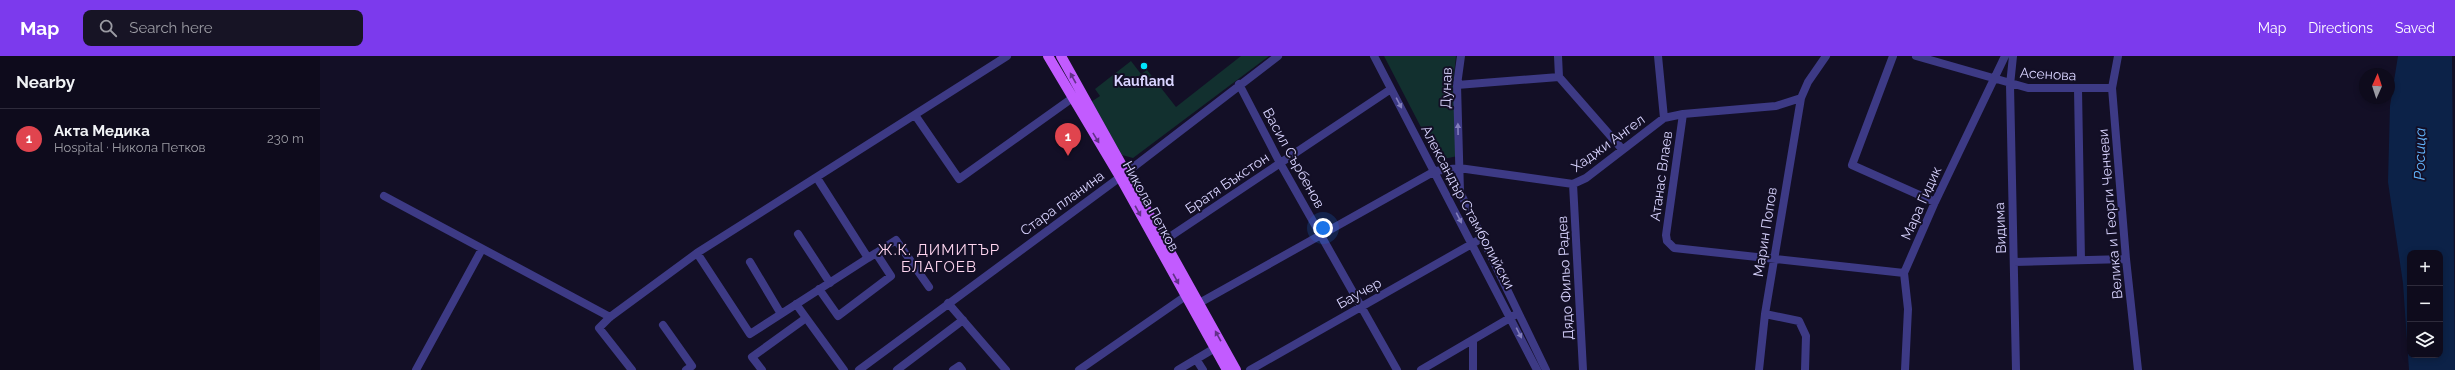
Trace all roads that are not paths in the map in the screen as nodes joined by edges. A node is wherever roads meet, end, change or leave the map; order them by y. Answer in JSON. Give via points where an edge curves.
{"nodes":[{"id":1,"x":1006,"y":56,"type":"edge"},
{"id":2,"x":1048,"y":56,"type":"edge"},
{"id":3,"x":1061,"y":56,"type":"edge"},
{"id":4,"x":1278,"y":56,"type":"edge"},
{"id":5,"x":1374,"y":56,"type":"edge"},
{"id":6,"x":1461,"y":56,"type":"edge"},
{"id":7,"x":1558,"y":56,"type":"edge"},
{"id":8,"x":1658,"y":56,"type":"edge"},
{"id":9,"x":1826,"y":56,"type":"edge"},
{"id":10,"x":1893,"y":56,"type":"edge"},
{"id":11,"x":1916,"y":56,"type":"edge"},
{"id":12,"x":2005,"y":56,"type":"edge"},
{"id":13,"x":2013,"y":56,"type":"edge"},
{"id":14,"x":2118,"y":56,"type":"edge"},
{"id":15,"x":1559,"y":77,"type":"junction"},
{"id":16,"x":1995,"y":78,"type":"junction"},
{"id":17,"x":1239,"y":84,"type":"junction"},
{"id":18,"x":1457,"y":85,"type":"junction"},
{"id":19,"x":2010,"y":85,"type":"junction"},
{"id":20,"x":2112,"y":88,"type":"junction"},
{"id":21,"x":1391,"y":89,"type":"junction"},
{"id":22,"x":2078,"y":89,"type":"junction"},
{"id":23,"x":1081,"y":92,"type":"junction"},
{"id":24,"x":1072,"y":98,"type":"junction"},
{"id":25,"x":1801,"y":98,"type":"junction"},
{"id":26,"x":1683,"y":114,"type":"junction"},
{"id":27,"x":914,"y":115,"type":"junction"},
{"id":28,"x":1664,"y":118,"type":"junction"},
{"id":29,"x":1622,"y":149,"type":"junction"},
{"id":30,"x":1280,"y":163,"type":"junction"},
{"id":31,"x":1459,"y":168,"type":"junction"},
{"id":32,"x":1432,"y":173,"type":"junction"},
{"id":33,"x":1124,"y":174,"type":"junction"},
{"id":34,"x":817,"y":178,"type":"junction"},
{"id":35,"x":1572,"y":184,"type":"junction"},
{"id":36,"x":384,"y":196,"type":"dead end"},
{"id":37,"x":1935,"y":202,"type":"junction"},
{"id":38,"x":798,"y":234,"type":"dead end"},
{"id":39,"x":1320,"y":234,"type":"junction"},
{"id":40,"x":1481,"y":239,"type":"junction"},
{"id":41,"x":1161,"y":242,"type":"junction"},
{"id":42,"x":1472,"y":244,"type":"junction"},
{"id":43,"x":482,"y":249,"type":"junction"},
{"id":44,"x":697,"y":253,"type":"junction"},
{"id":45,"x":876,"y":253,"type":"junction"},
{"id":46,"x":1774,"y":257,"type":"junction"},
{"id":47,"x":868,"y":258,"type":"junction"},
{"id":48,"x":2126,"y":259,"type":"junction"},
{"id":49,"x":2081,"y":260,"type":"junction"},
{"id":50,"x":750,"y":262,"type":"dead end"},
{"id":51,"x":2014,"y":262,"type":"junction"},
{"id":52,"x":1904,"y":273,"type":"junction"},
{"id":53,"x":830,"y":283,"type":"junction"},
{"id":54,"x":929,"y":287,"type":"dead end"},
{"id":55,"x":819,"y":289,"type":"junction"},
{"id":56,"x":1189,"y":293,"type":"junction"},
{"id":57,"x":948,"y":303,"type":"junction"},
{"id":58,"x":796,"y":304,"type":"junction"},
{"id":59,"x":1196,"y":305,"type":"junction"},
{"id":60,"x":1362,"y":307,"type":"junction"},
{"id":61,"x":781,"y":314,"type":"junction"},
{"id":62,"x":1765,"y":314,"type":"junction"},
{"id":63,"x":1515,"y":315,"type":"junction"},
{"id":64,"x":610,"y":317,"type":"junction"},
{"id":65,"x":806,"y":318,"type":"junction"},
{"id":66,"x":962,"y":320,"type":"junction"},
{"id":67,"x":663,"y":325,"type":"dead end"},
{"id":68,"x":1473,"y":340,"type":"junction"},
{"id":69,"x":1214,"y":348,"type":"junction"},
{"id":70,"x":1196,"y":359,"type":"junction"},
{"id":71,"x":416,"y":370,"type":"edge"},
{"id":72,"x":632,"y":370,"type":"edge"},
{"id":73,"x":686,"y":370,"type":"edge"},
{"id":74,"x":762,"y":370,"type":"edge"},
{"id":75,"x":844,"y":370,"type":"edge"},
{"id":76,"x":859,"y":370,"type":"edge"},
{"id":77,"x":897,"y":370,"type":"edge"},
{"id":78,"x":953,"y":370,"type":"edge"},
{"id":79,"x":962,"y":370,"type":"edge"},
{"id":80,"x":1006,"y":370,"type":"edge"},
{"id":81,"x":1079,"y":370,"type":"edge"},
{"id":82,"x":1178,"y":370,"type":"edge"},
{"id":83,"x":1203,"y":370,"type":"edge"},
{"id":84,"x":1227,"y":370,"type":"edge"},
{"id":85,"x":1236,"y":370,"type":"edge"},
{"id":86,"x":1250,"y":370,"type":"edge"},
{"id":87,"x":1397,"y":370,"type":"edge"},
{"id":88,"x":1421,"y":370,"type":"edge"},
{"id":89,"x":1473,"y":370,"type":"edge"},
{"id":90,"x":1537,"y":370,"type":"edge"},
{"id":91,"x":1546,"y":370,"type":"edge"},
{"id":92,"x":1583,"y":370,"type":"edge"},
{"id":93,"x":1759,"y":370,"type":"edge"},
{"id":94,"x":1805,"y":370,"type":"edge"},
{"id":95,"x":1905,"y":370,"type":"edge"},
{"id":96,"x":2016,"y":370,"type":"edge"},
{"id":97,"x":2138,"y":370,"type":"edge"}],
"edges":[{"from":1,"to":27,"type":"street"},
{"from":2,"to":24,"type":"main road","name":"Никола Петков"},
{"from":23,"to":3,"type":"main road","name":"Никола Петков","one_way":true},
{"from":4,"to":17,"type":"street","name":"Стара планина"},
{"from":5,"to":21,"type":"street","name":"Александър Стамболийски"},
{"from":6,"to":18,"type":"street","name":"Дунав"},
{"from":7,"to":15,"type":"street"},
{"from":8,"to":28,"type":"street"},
{"from":9,"to":25,"type":"street","name":"Марин Попов","via":[[1808,82]]},
{"from":10,"to":37,"type":"street","via":[[1852,166]]},
{"from":11,"to":16,"type":"street","name":"Асенова"},
{"from":12,"to":16,"type":"street","name":"Мара Гидик"},
{"from":13,"to":19,"type":"street"},
{"from":14,"to":20,"type":"street","name":"Велика и Георги Ченчеви"},
{"from":15,"to":18,"type":"street"},
{"from":15,"to":29,"type":"street"},
{"from":16,"to":19,"type":"street","name":"Асенова"},
{"from":16,"to":37,"type":"street","name":"Мара Гидик"},
{"from":17,"to":30,"type":"street","name":"Васил Сърбенов"},
{"from":17,"to":33,"type":"street","name":"Стара планина"},
{"from":31,"to":18,"type":"street","name":"Дунав","one_way":true},
{"from":19,"to":22,"type":"street","name":"Асенова"},
{"from":19,"to":51,"type":"street","name":"Видима"},
{"from":20,"to":22,"type":"street","name":"Асенова"},
{"from":20,"to":48,"type":"street","name":"Велика и Георги Ченчеви"},
{"from":21,"to":30,"type":"street","name":"Братя Бъкстон"},
{"from":21,"to":32,"type":"street","name":"Александър Стамболийски","one_way":true},
{"from":22,"to":49,"type":"street"},
{"from":23,"to":24,"type":"street"},
{"from":23,"to":33,"type":"main road","name":"Никола Петков"},
{"from":24,"to":27,"type":"street","via":[[959,179]]},
{"from":24,"to":33,"type":"main road","name":"Никола Петков","one_way":true},
{"from":25,"to":26,"type":"street","name":"Хаджи Ангел","via":[[1776,106]]},
{"from":25,"to":46,"type":"street","name":"Марин Попов"},
{"from":26,"to":28,"type":"street","name":"Хаджи Ангел"},
{"from":26,"to":46,"type":"street","name":"Атанас Влаев","via":[[1667,242],[1674,248]]},
{"from":27,"to":34,"type":"street"},
{"from":28,"to":29,"type":"street","name":"Хаджи Ангел"},
{"from":29,"to":35,"type":"street","name":"Хаджи Ангел","via":[[1586,178]]},
{"from":30,"to":39,"type":"street","name":"Васил Сърбенов"},
{"from":30,"to":41,"type":"street","name":"Братя Бъкстон"},
{"from":31,"to":32,"type":"street","name":"Хаджи Ангел"},
{"from":31,"to":35,"type":"street","name":"Хаджи Ангел"},
{"from":31,"to":40,"type":"street","name":"Александър Стамболийски","via":[[1460,192]]},
{"from":32,"to":39,"type":"street"},
{"from":32,"to":42,"type":"street","name":"Александър Стамболийски","one_way":true},
{"from":33,"to":41,"type":"main road","name":"Никола Петков"},
{"from":33,"to":57,"type":"street","name":"Стара планина"},
{"from":34,"to":44,"type":"street"},
{"from":34,"to":47,"type":"street"},
{"from":35,"to":92,"type":"street","name":"Дядо Фильо Радев"},
{"from":36,"to":43,"type":"street"},
{"from":37,"to":52,"type":"street","name":"Мара Гидик"},
{"from":38,"to":53,"type":"street"},
{"from":39,"to":59,"type":"street"},
{"from":39,"to":60,"type":"street","name":"Васил Сърбенов"},
{"from":40,"to":42,"type":"street","name":"Баучер"},
{"from":40,"to":63,"type":"street","name":"Александър Стамболийски"},
{"from":41,"to":56,"type":"main road","name":"Никола Петков"},
{"from":42,"to":60,"type":"street","name":"Баучер"},
{"from":42,"to":63,"type":"street","name":"Александър Стамболийски"},
{"from":43,"to":64,"type":"street"},
{"from":43,"to":71,"type":"street"},
{"from":44,"to":61,"type":"street","via":[[750,334]]},
{"from":44,"to":64,"type":"street"},
{"from":45,"to":47,"type":"street"},
{"from":45,"to":54,"type":"street","via":[[896,240]]},
{"from":45,"to":55,"type":"street","via":[[891,276],[838,316]]},
{"from":46,"to":52,"type":"street"},
{"from":46,"to":62,"type":"street","name":"Марин Попов"},
{"from":47,"to":53,"type":"street"},
{"from":48,"to":49,"type":"street"},
{"from":48,"to":97,"type":"street","name":"Велика и Георги Ченчеви"},
{"from":49,"to":51,"type":"street"},
{"from":50,"to":61,"type":"street"},
{"from":51,"to":96,"type":"street","name":"Видима"},
{"from":52,"to":95,"type":"street","name":"Мара Гидик","via":[[1908,309]]},
{"from":53,"to":55,"type":"street"},
{"from":55,"to":58,"type":"street"},
{"from":56,"to":59,"type":"main road","name":"Никола Петков"},
{"from":56,"to":81,"type":"street"},
{"from":57,"to":66,"type":"street"},
{"from":57,"to":76,"type":"street","name":"Стара планина"},
{"from":58,"to":61,"type":"street"},
{"from":58,"to":65,"type":"street"},
{"from":59,"to":69,"type":"main road","name":"Никола Петков"},
{"from":85,"to":59,"type":"main road","name":"Никола Петков","one_way":true},
{"from":60,"to":86,"type":"street","name":"Баучер"},
{"from":60,"to":87,"type":"street","name":"Васил Сърбенов"},
{"from":62,"to":93,"type":"street","name":"Марин Попов"},
{"from":62,"to":94,"type":"street","via":[[1799,321],[1806,336]]},
{"from":63,"to":68,"type":"street"},
{"from":63,"to":90,"type":"street","name":"Александър Стамболийски","one_way":true},
{"from":63,"to":91,"type":"street","name":"Александър Стамболийски"},
{"from":64,"to":72,"type":"street","via":[[599,328]]},
{"from":65,"to":74,"type":"street","via":[[752,357]]},
{"from":65,"to":75,"type":"street"},
{"from":66,"to":77,"type":"street"},
{"from":66,"to":80,"type":"street"},
{"from":67,"to":73,"type":"street","via":[[692,366]]},
{"from":68,"to":88,"type":"street"},
{"from":68,"to":89,"type":"street"},
{"from":69,"to":70,"type":"street"},
{"from":69,"to":84,"type":"main road","name":"Никола Петков"},
{"from":70,"to":82,"type":"street"},
{"from":70,"to":83,"type":"street"},
{"from":78,"to":79,"type":"street","via":[[959,366]]}]}
